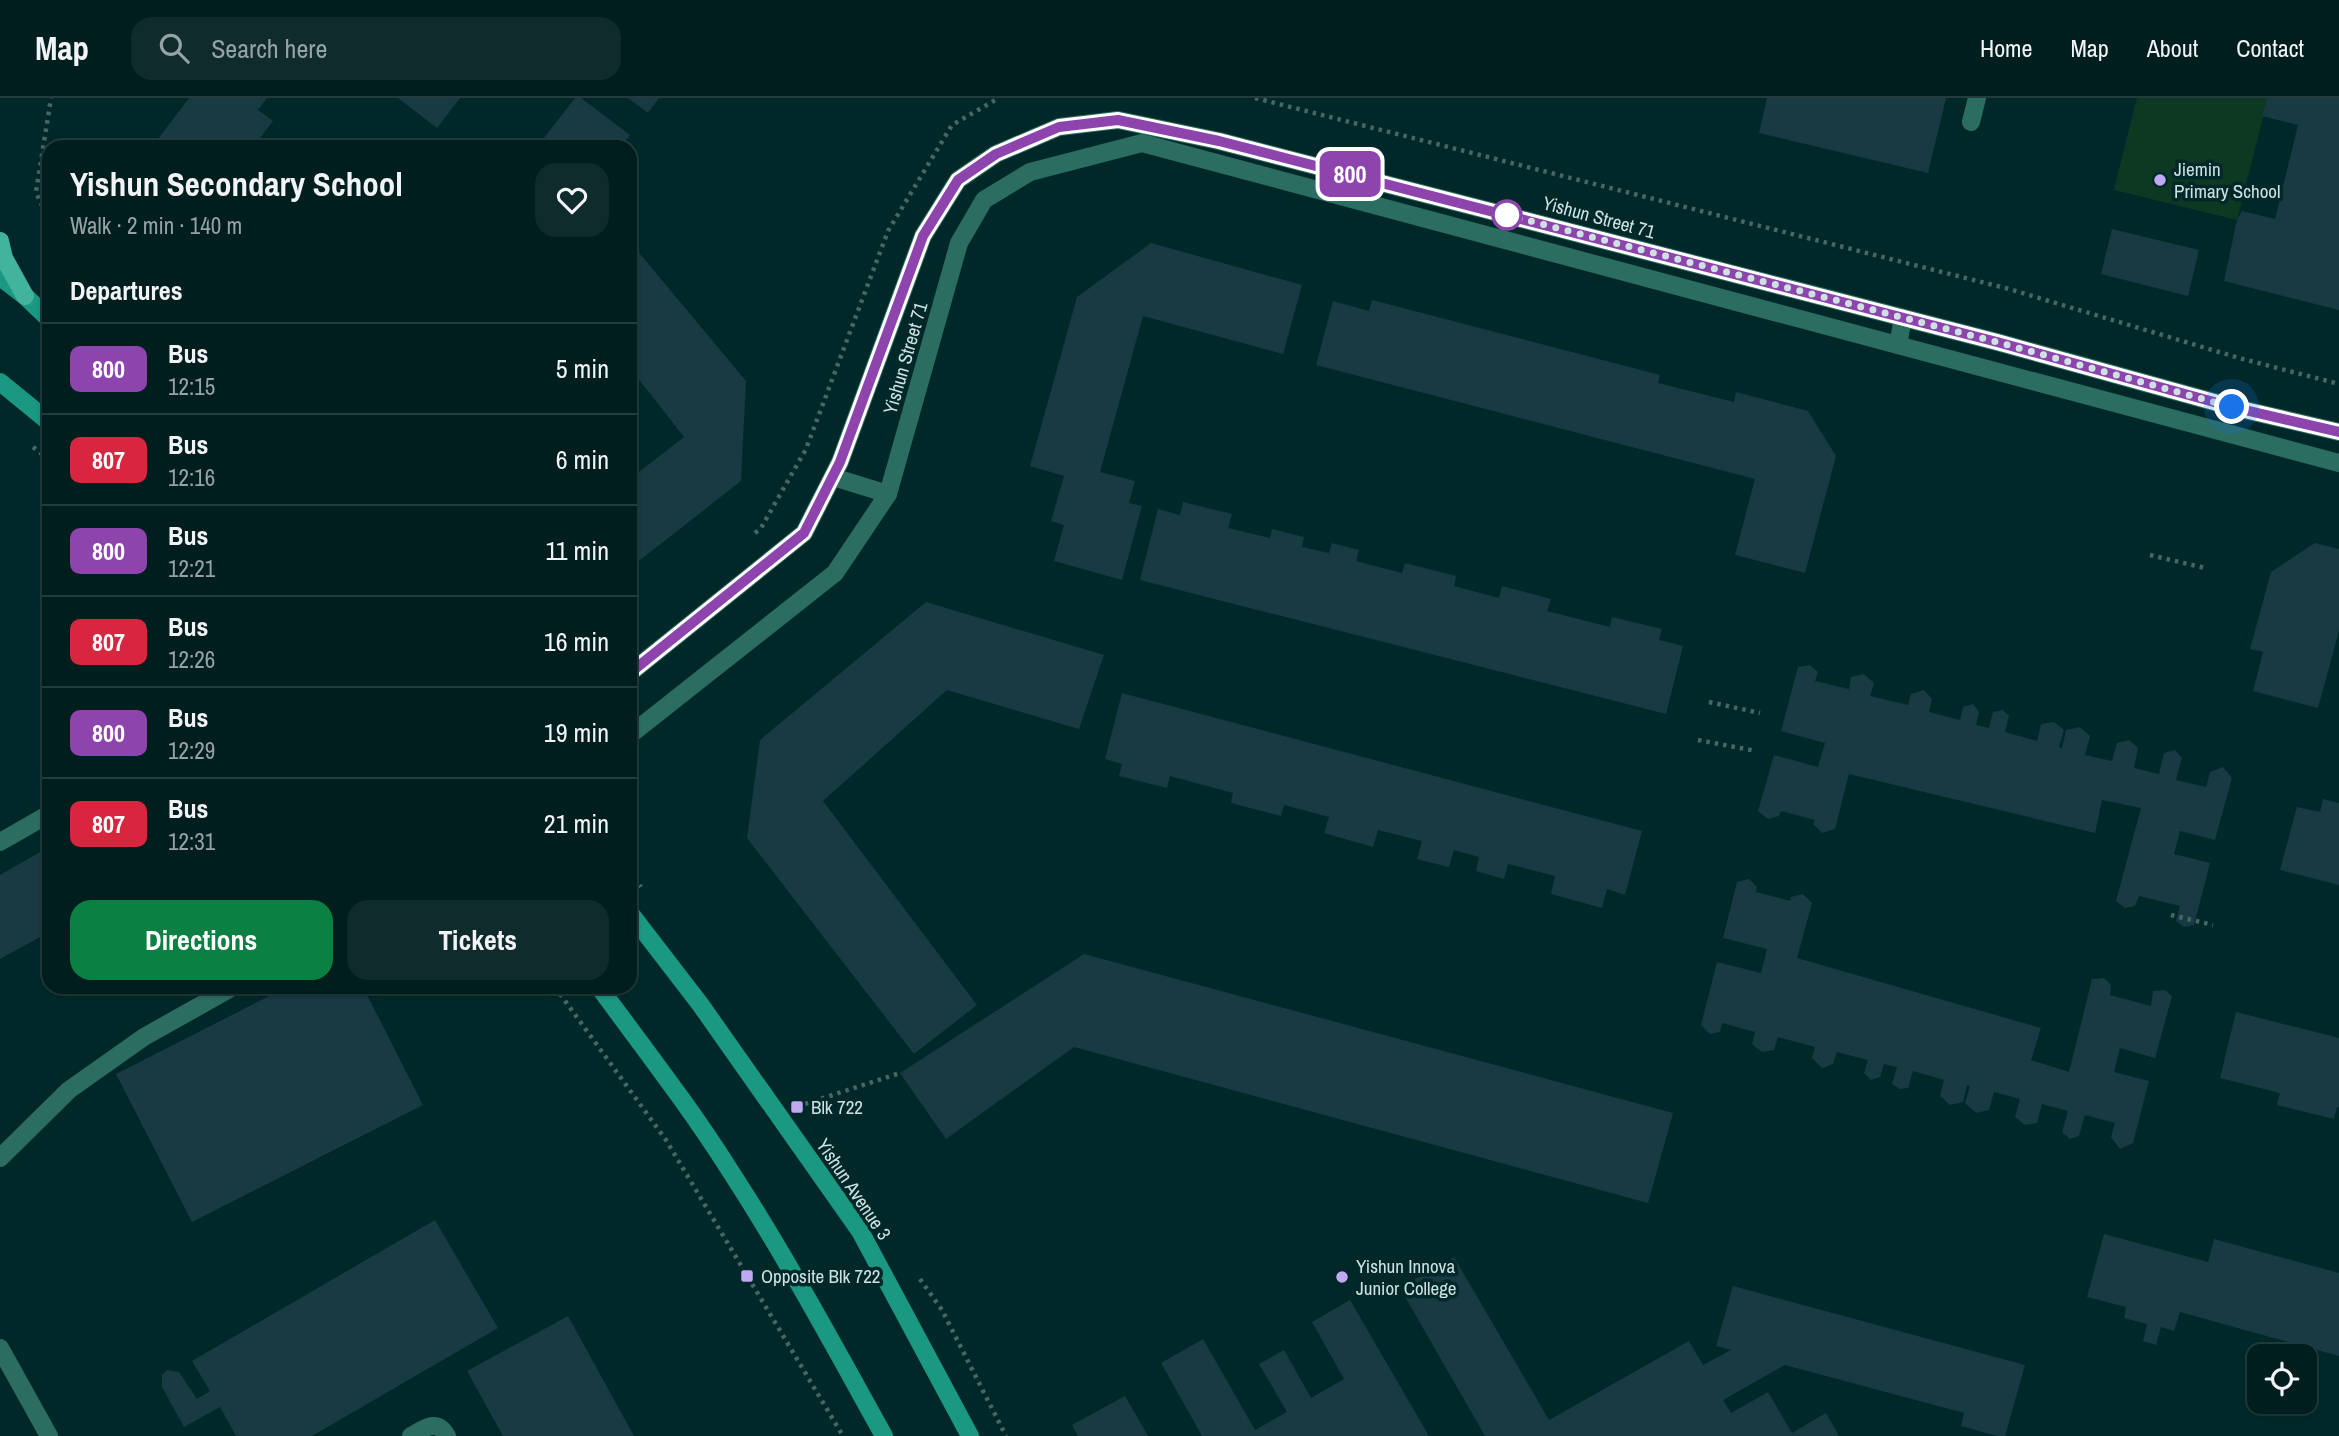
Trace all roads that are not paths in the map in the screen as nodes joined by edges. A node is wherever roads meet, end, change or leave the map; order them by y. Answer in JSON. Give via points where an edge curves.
{"nodes":[{"id":1,"x":1977,"y":98,"type":"edge"},
{"id":2,"x":1970,"y":122,"type":"dead end"},
{"id":3,"x":0,"y":241,"type":"edge"},
{"id":4,"x":0,"y":276,"type":"edge"},
{"id":5,"x":25,"y":296,"type":"junction"},
{"id":6,"x":42,"y":312,"type":"edge"},
{"id":7,"x":1903,"y":318,"type":"junction"},
{"id":8,"x":1898,"y":345,"type":"junction"},
{"id":9,"x":0,"y":382,"type":"edge"},
{"id":10,"x":42,"y":416,"type":"edge"},
{"id":11,"x":2339,"y":432,"type":"edge"},
{"id":12,"x":2339,"y":463,"type":"edge"},
{"id":13,"x":833,"y":477,"type":"junction"},
{"id":14,"x":888,"y":494,"type":"junction"},
{"id":15,"x":637,"y":667,"type":"edge"},
{"id":16,"x":637,"y":729,"type":"edge"},
{"id":17,"x":42,"y":818,"type":"edge"},
{"id":18,"x":0,"y":842,"type":"edge"},
{"id":19,"x":637,"y":922,"type":"edge"},
{"id":20,"x":221,"y":994,"type":"edge"},
{"id":21,"x":604,"y":994,"type":"edge"},
{"id":22,"x":0,"y":1158,"type":"edge"},
{"id":23,"x":0,"y":1348,"type":"edge"},
{"id":24,"x":49,"y":1436,"type":"edge"},
{"id":25,"x":411,"y":1436,"type":"edge"},
{"id":26,"x":447,"y":1436,"type":"edge"},
{"id":27,"x":884,"y":1436,"type":"edge"},
{"id":28,"x":970,"y":1436,"type":"edge"}],
"edges":[{"from":1,"to":2,"type":"street"},
{"from":3,"to":5,"type":"main road"},
{"from":4,"to":5,"type":"main road"},
{"from":5,"to":6,"type":"main road"},
{"from":7,"to":8,"type":"street"},
{"from":7,"to":11,"type":"street","name":"Yishun Street 71"},
{"from":7,"to":13,"type":"street","name":"Yishun Street 71","via":[[1219,141],[1118,120],[1059,127],[996,154],[958,180],[923,236]]},
{"from":8,"to":12,"type":"street","name":"Yishun Street 71"},
{"from":8,"to":14,"type":"street","name":"Yishun Street 71","via":[[1142,143],[1030,172],[985,200],[959,243]]},
{"from":9,"to":10,"type":"main road"},
{"from":13,"to":14,"type":"street"},
{"from":13,"to":15,"type":"street","name":"Yishun Street 71","via":[[804,533]]},
{"from":14,"to":16,"type":"street","name":"Yishun Street 71","via":[[835,573]]},
{"from":17,"to":18,"type":"street"},
{"from":19,"to":28,"type":"main road","name":"Yishun Avenue 3","via":[[860,1231]]},
{"from":20,"to":22,"type":"street","via":[[144,1037],[69,1090]]},
{"from":21,"to":27,"type":"main road","via":[[731,1171]]},
{"from":23,"to":24,"type":"street"},
{"from":25,"to":26,"type":"street","via":[[429,1425],[443,1429]]}]}
